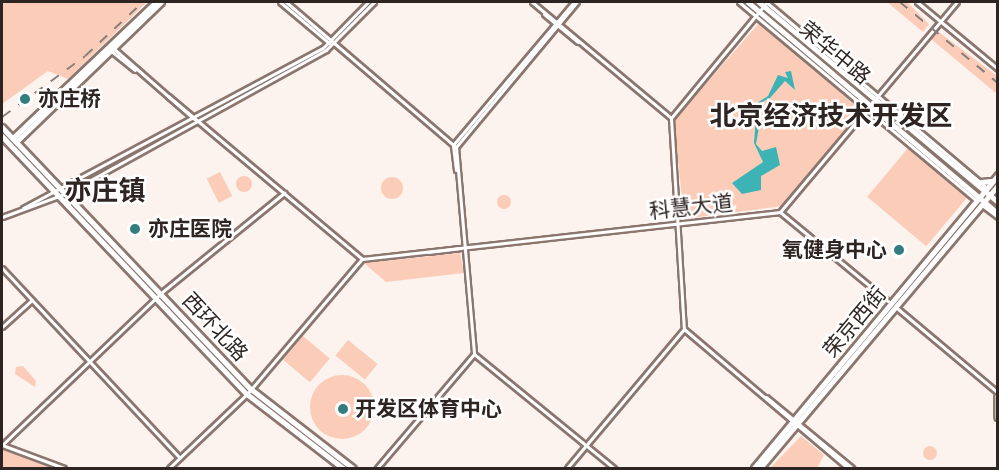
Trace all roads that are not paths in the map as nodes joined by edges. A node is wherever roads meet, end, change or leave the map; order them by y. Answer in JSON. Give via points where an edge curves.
{"nodes":[{"id":1,"x":156,"y":2,"type":"edge"},
{"id":2,"x":161,"y":2,"type":"edge"},
{"id":3,"x":280,"y":2,"type":"edge"},
{"id":4,"x":286,"y":2,"type":"edge"},
{"id":5,"x":368,"y":2,"type":"edge"},
{"id":6,"x":374,"y":2,"type":"edge"},
{"id":7,"x":575,"y":2,"type":"edge"},
{"id":8,"x":739,"y":2,"type":"edge"},
{"id":9,"x":748,"y":2,"type":"edge"},
{"id":10,"x":759,"y":2,"type":"edge"},
{"id":11,"x":916,"y":2,"type":"edge"},
{"id":12,"x":957,"y":2,"type":"edge"},
{"id":13,"x":533,"y":3,"type":"edge"},
{"id":14,"x":766,"y":3,"type":"edge"},
{"id":15,"x":757,"y":13,"type":"junction"},
{"id":16,"x":941,"y":22,"type":"junction"},
{"id":17,"x":557,"y":23,"type":"junction"},
{"id":18,"x":792,"y":23,"type":"junction"},
{"id":19,"x":796,"y":33,"type":"junction"},
{"id":20,"x":332,"y":43,"type":"junction"},
{"id":21,"x":110,"y":48,"type":"junction"},
{"id":22,"x":998,"y":69,"type":"edge"},
{"id":23,"x":838,"y":77,"type":"junction"},
{"id":24,"x":844,"y":89,"type":"junction"},
{"id":25,"x":875,"y":97,"type":"junction"},
{"id":26,"x":868,"y":106,"type":"junction"},
{"id":27,"x":670,"y":118,"type":"junction"},
{"id":28,"x":904,"y":118,"type":"junction"},
{"id":29,"x":196,"y":119,"type":"junction"},
{"id":30,"x":2,"y":127,"type":"edge"},
{"id":31,"x":909,"y":128,"type":"junction"},
{"id":32,"x":2,"y":136,"type":"edge"},
{"id":33,"x":16,"y":138,"type":"junction"},
{"id":34,"x":11,"y":143,"type":"junction"},
{"id":35,"x":454,"y":146,"type":"junction"},
{"id":36,"x":946,"y":169,"type":"junction"},
{"id":37,"x":995,"y":177,"type":"edge"},
{"id":38,"x":951,"y":178,"type":"junction"},
{"id":39,"x":981,"y":182,"type":"junction"},
{"id":40,"x":998,"y":185,"type":"edge"},
{"id":41,"x":66,"y":191,"type":"junction"},
{"id":42,"x":988,"y":191,"type":"junction"},
{"id":43,"x":59,"y":194,"type":"junction"},
{"id":44,"x":284,"y":194,"type":"junction"},
{"id":45,"x":998,"y":196,"type":"edge"},
{"id":46,"x":980,"y":200,"type":"junction"},
{"id":47,"x":998,"y":202,"type":"edge"},
{"id":48,"x":780,"y":212,"type":"junction"},
{"id":49,"x":998,"y":213,"type":"edge"},
{"id":50,"x":2,"y":217,"type":"edge"},
{"id":51,"x":998,"y":217,"type":"edge"},
{"id":52,"x":677,"y":224,"type":"junction"},
{"id":53,"x":465,"y":247,"type":"junction"},
{"id":54,"x":362,"y":259,"type":"junction"},
{"id":55,"x":2,"y":267,"type":"edge"},
{"id":56,"x":159,"y":295,"type":"junction"},
{"id":57,"x":32,"y":300,"type":"junction"},
{"id":58,"x":888,"y":301,"type":"dead end"},
{"id":59,"x":897,"y":309,"type":"dead end"},
{"id":60,"x":2,"y":327,"type":"edge"},
{"id":61,"x":684,"y":329,"type":"junction"},
{"id":62,"x":474,"y":354,"type":"junction"},
{"id":63,"x":90,"y":362,"type":"junction"},
{"id":64,"x":249,"y":392,"type":"junction"},
{"id":65,"x":998,"y":394,"type":"edge"},
{"id":66,"x":998,"y":417,"type":"edge"},
{"id":67,"x":796,"y":422,"type":"junction"},
{"id":68,"x":2,"y":445,"type":"edge"},
{"id":69,"x":587,"y":445,"type":"junction"},
{"id":70,"x":180,"y":458,"type":"junction"},
{"id":71,"x":64,"y":468,"type":"edge"},
{"id":72,"x":169,"y":468,"type":"edge"},
{"id":73,"x":343,"y":468,"type":"edge"},
{"id":74,"x":353,"y":468,"type":"edge"},
{"id":75,"x":377,"y":468,"type":"edge"},
{"id":76,"x":567,"y":468,"type":"edge"},
{"id":77,"x":614,"y":468,"type":"edge"},
{"id":78,"x":754,"y":468,"type":"edge"},
{"id":79,"x":760,"y":468,"type":"edge"},
{"id":80,"x":850,"y":468,"type":"edge"}],
"edges":[{"from":1,"to":21,"type":"main road"},
{"from":2,"to":21,"type":"main road"},
{"from":3,"to":20,"type":"street"},
{"from":4,"to":20,"type":"street"},
{"from":5,"to":20,"type":"street"},
{"from":6,"to":20,"type":"street"},
{"from":7,"to":17,"type":"street"},
{"from":8,"to":15,"type":"street"},
{"from":9,"to":15,"type":"main road","name":"荣华中路"},
{"from":10,"to":14,"type":"main road","name":"荣华中路"},
{"from":11,"to":16,"type":"street"},
{"from":12,"to":16,"type":"street"},
{"from":13,"to":17,"type":"street"},
{"from":14,"to":15,"type":"street"},
{"from":14,"to":18,"type":"street"},
{"from":14,"to":19,"type":"main road","name":"荣华中路"},
{"from":15,"to":23,"type":"main road","name":"荣华中路"},
{"from":15,"to":24,"type":"street"},
{"from":15,"to":27,"type":"street"},
{"from":16,"to":22,"type":"street"},
{"from":16,"to":25,"type":"street"},
{"from":17,"to":27,"type":"street"},
{"from":17,"to":35,"type":"street"},
{"from":18,"to":19,"type":"street"},
{"from":18,"to":25,"type":"street"},
{"from":19,"to":25,"type":"main road","name":"荣华中路"},
{"from":20,"to":29,"type":"street"},
{"from":20,"to":35,"type":"street"},
{"from":21,"to":29,"type":"street"},
{"from":21,"to":33,"type":"main road"},
{"from":23,"to":24,"type":"street"},
{"from":23,"to":26,"type":"main road","name":"荣华中路"},
{"from":24,"to":26,"type":"street"},
{"from":25,"to":26,"type":"street"},
{"from":25,"to":28,"type":"street"},
{"from":25,"to":31,"type":"main road","name":"荣华中路"},
{"from":26,"to":36,"type":"main road","name":"荣华中路"},
{"from":26,"to":38,"type":"street"},
{"from":26,"to":48,"type":"street"},
{"from":27,"to":52,"type":"street"},
{"from":28,"to":31,"type":"street"},
{"from":28,"to":39,"type":"street"},
{"from":29,"to":41,"type":"street"},
{"from":29,"to":44,"type":"street"},
{"from":30,"to":33,"type":"main road","name":"西环北路"},
{"from":31,"to":42,"type":"main road","name":"荣华中路"},
{"from":32,"to":34,"type":"main road","name":"西环北路"},
{"from":33,"to":34,"type":"main road"},
{"from":33,"to":41,"type":"main road","name":"西环北路"},
{"from":34,"to":43,"type":"main road","name":"西环北路"},
{"from":35,"to":53,"type":"street"},
{"from":36,"to":38,"type":"street"},
{"from":36,"to":46,"type":"main road","name":"荣华中路"},
{"from":37,"to":39,"type":"main road"},
{"from":37,"to":42,"type":"main road"},
{"from":38,"to":46,"type":"street"},
{"from":39,"to":42,"type":"street"},
{"from":40,"to":42,"type":"main road"},
{"from":40,"to":45,"type":"main road"},
{"from":41,"to":43,"type":"street"},
{"from":41,"to":56,"type":"main road","name":"西环北路"},
{"from":42,"to":45,"type":"street"},
{"from":42,"to":46,"type":"main road","name":"荣京西街"},
{"from":42,"to":47,"type":"main road","name":"荣华中路"},
{"from":43,"to":50,"type":"street"},
{"from":43,"to":56,"type":"main road","name":"西环北路"},
{"from":44,"to":54,"type":"street"},
{"from":44,"to":56,"type":"street"},
{"from":46,"to":49,"type":"main road","name":"荣华中路"},
{"from":46,"to":51,"type":"street"},
{"from":46,"to":67,"type":"main road","name":"荣京西街"},
{"from":48,"to":52,"type":"street","name":"科慧大道"},
{"from":48,"to":58,"type":"street"},
{"from":52,"to":53,"type":"street","name":"科慧大道"},
{"from":52,"to":61,"type":"street"},
{"from":53,"to":54,"type":"street","name":"科慧大道"},
{"from":53,"to":62,"type":"street"},
{"from":54,"to":64,"type":"street"},
{"from":55,"to":57,"type":"street"},
{"from":56,"to":63,"type":"street"},
{"from":56,"to":64,"type":"main road","name":"西环北路"},
{"from":57,"to":60,"type":"street"},
{"from":57,"to":63,"type":"street"},
{"from":59,"to":65,"type":"street"},
{"from":61,"to":67,"type":"street"},
{"from":61,"to":69,"type":"street"},
{"from":62,"to":69,"type":"street"},
{"from":62,"to":75,"type":"street"},
{"from":63,"to":68,"type":"street"},
{"from":63,"to":70,"type":"street"},
{"from":64,"to":70,"type":"street"},
{"from":64,"to":73,"type":"main road","name":"西环北路"},
{"from":64,"to":74,"type":"main road","name":"西环北路"},
{"from":65,"to":66,"type":"main road"},
{"from":67,"to":78,"type":"main road","name":"荣京西街"},
{"from":67,"to":79,"type":"main road","name":"荣京西街"},
{"from":67,"to":80,"type":"street"},
{"from":68,"to":71,"type":"street"},
{"from":69,"to":76,"type":"street"},
{"from":69,"to":77,"type":"street"},
{"from":70,"to":72,"type":"street"}]}
